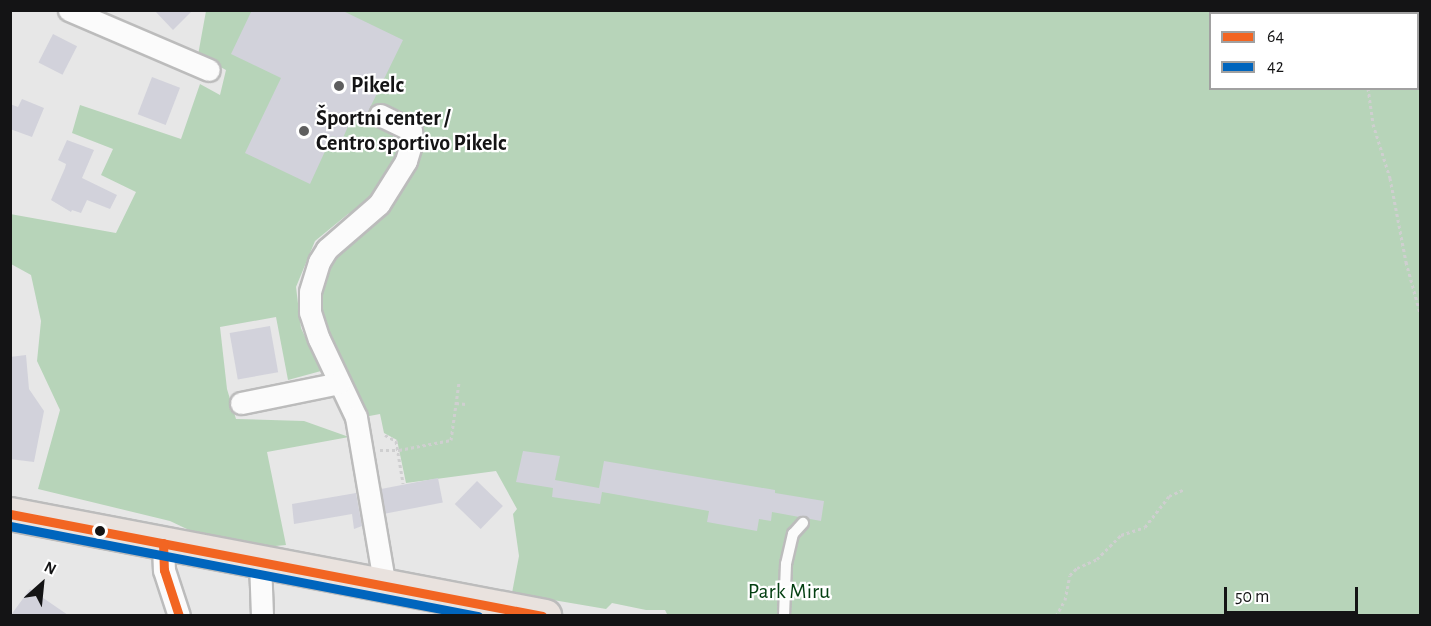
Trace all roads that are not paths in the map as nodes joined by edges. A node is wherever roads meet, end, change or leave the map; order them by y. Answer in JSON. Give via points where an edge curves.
{"nodes":[{"id":1,"x":69,"y":10,"type":"edge"},
{"id":2,"x":209,"y":70,"type":"dead end"},
{"id":3,"x":380,"y":115,"type":"dead end"},
{"id":4,"x":339,"y":383,"type":"junction"},
{"id":5,"x":241,"y":403,"type":"dead end"},
{"id":6,"x":10,"y":514,"type":"edge"},
{"id":7,"x":803,"y":523,"type":"dead end"},
{"id":8,"x":163,"y":543,"type":"junction"},
{"id":9,"x":260,"y":561,"type":"junction"},
{"id":10,"x":385,"y":586,"type":"junction"},
{"id":11,"x":179,"y":615,"type":"edge"},
{"id":12,"x":262,"y":615,"type":"edge"},
{"id":13,"x":545,"y":615,"type":"edge"},
{"id":14,"x":784,"y":615,"type":"edge"}],
"edges":[{"from":1,"to":2,"type":"street"},
{"from":3,"to":4,"type":"street","via":[[411,130],[406,161],[379,204],[327,249],[318,262],[310,292],[310,312]]},
{"from":4,"to":5,"type":"street"},
{"from":4,"to":10,"type":"street","via":[[356,417]]},
{"from":6,"to":8,"type":"main road"},
{"from":7,"to":14,"type":"lane","via":[[793,534],[786,564]]},
{"from":8,"to":9,"type":"main road"},
{"from":8,"to":11,"type":"street","via":[[164,570]]},
{"from":9,"to":10,"type":"main road"},
{"from":9,"to":12,"type":"street"},
{"from":10,"to":13,"type":"main road"}]}
